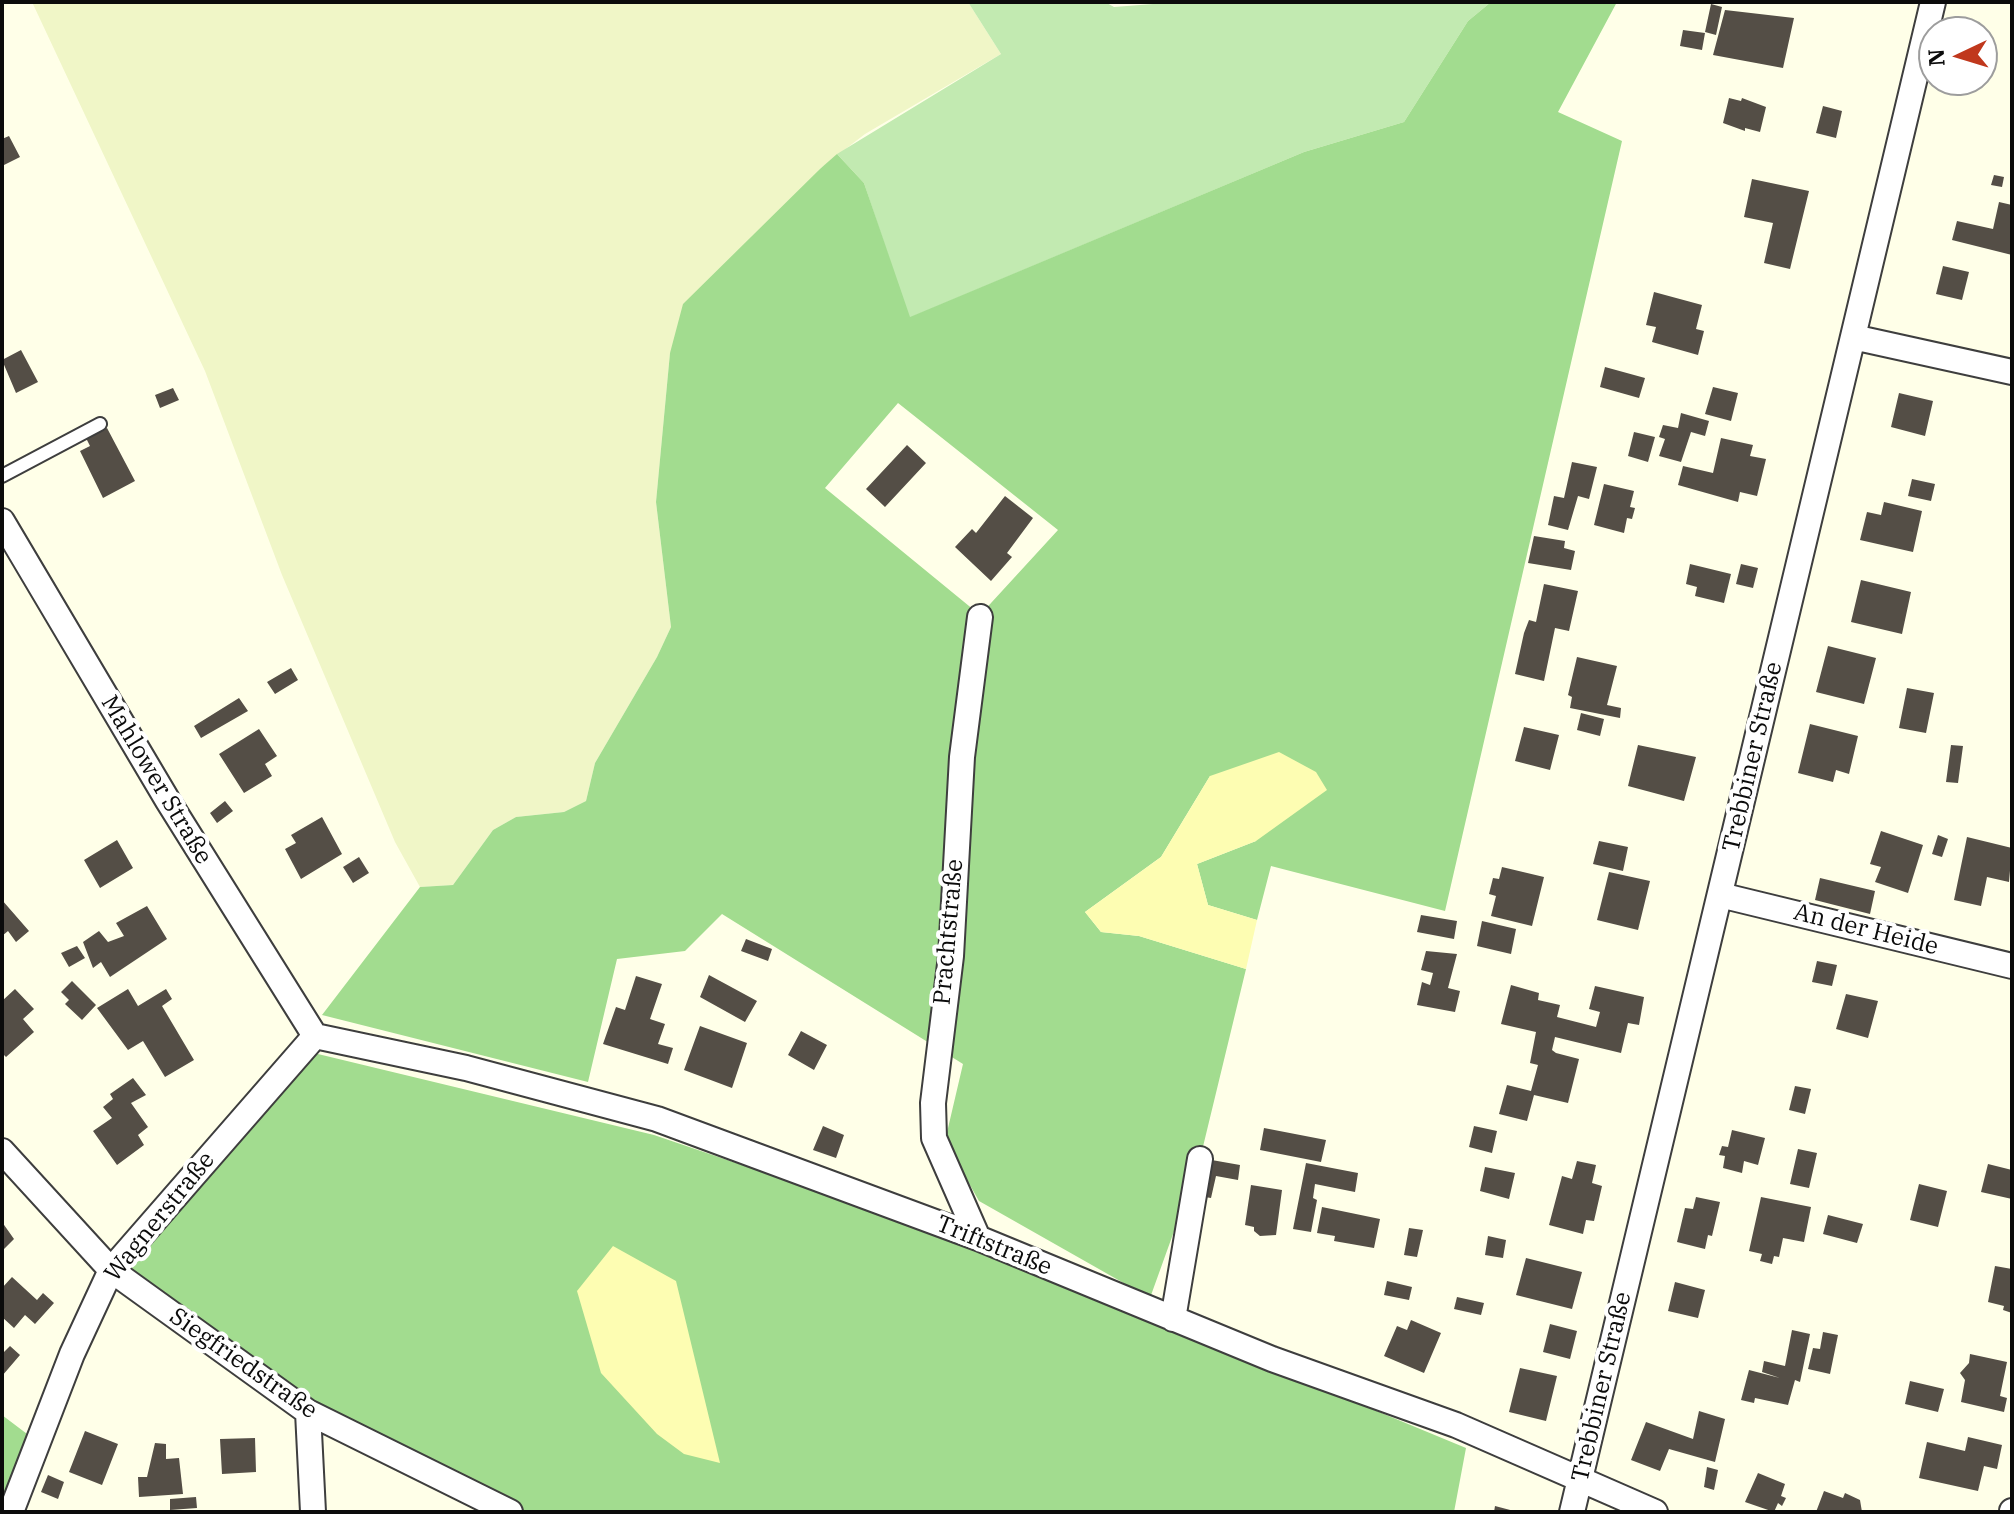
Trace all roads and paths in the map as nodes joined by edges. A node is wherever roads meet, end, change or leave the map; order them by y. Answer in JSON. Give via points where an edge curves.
{"nodes":[{"id":1,"x":1933,"y":2,"type":"edge"},
{"id":2,"x":1853,"y":337,"type":"junction"},
{"id":3,"x":2012,"y":372,"type":"edge"},
{"id":4,"x":100,"y":424,"type":"dead end"},
{"id":5,"x":2,"y":476,"type":"edge"},
{"id":6,"x":2,"y":521,"type":"edge"},
{"id":7,"x":980,"y":617,"type":"dead end"},
{"id":8,"x":1720,"y":895,"type":"junction"},
{"id":9,"x":2012,"y":966,"type":"edge"},
{"id":10,"x":315,"y":1036,"type":"junction"},
{"id":11,"x":2,"y":1151,"type":"edge"},
{"id":12,"x":1200,"y":1159,"type":"dead end"},
{"id":13,"x":978,"y":1238,"type":"junction"},
{"id":14,"x":111,"y":1270,"type":"junction"},
{"id":15,"x":1173,"y":1319,"type":"junction"},
{"id":16,"x":308,"y":1412,"type":"junction"},
{"id":17,"x":1580,"y":1480,"type":"junction"},
{"id":18,"x":11,"y":1512,"type":"edge"},
{"id":19,"x":313,"y":1512,"type":"edge"},
{"id":20,"x":510,"y":1512,"type":"edge"},
{"id":21,"x":1572,"y":1512,"type":"edge"},
{"id":22,"x":1655,"y":1512,"type":"edge"}],
"edges":[{"from":1,"to":2,"type":"street","name":"Trebbiner Straße"},
{"from":2,"to":3,"type":"street"},
{"from":2,"to":8,"type":"street","name":"Trebbiner Straße"},
{"from":4,"to":5,"type":"lane"},
{"from":6,"to":10,"type":"street","name":"Mahlower Straße"},
{"from":7,"to":13,"type":"street","name":"Prachtstraße","via":[[962,757],[951,956],[933,1103],[934,1138]]},
{"from":8,"to":9,"type":"street","name":"An der Heide"},
{"from":8,"to":17,"type":"street","name":"Trebbiner Straße"},
{"from":10,"to":13,"type":"street","name":"Triftstraße","via":[[466,1068],[657,1119]]},
{"from":10,"to":14,"type":"street","name":"Wagnerstraße"},
{"from":11,"to":14,"type":"street","name":"Siegfriedstraße"},
{"from":12,"to":15,"type":"street"},
{"from":13,"to":15,"type":"street","name":"Triftstraße"},
{"from":14,"to":16,"type":"street","name":"Siegfriedstraße"},
{"from":14,"to":18,"type":"street","name":"Wagnerstraße"},
{"from":15,"to":17,"type":"street","name":"Triftstraße","via":[[1456,1425]]},
{"from":16,"to":19,"type":"street"},
{"from":16,"to":20,"type":"street","name":"Siegfriedstraße"},
{"from":17,"to":21,"type":"street","name":"Trebbiner Straße"},
{"from":17,"to":22,"type":"street","name":"Triftstraße"}]}
